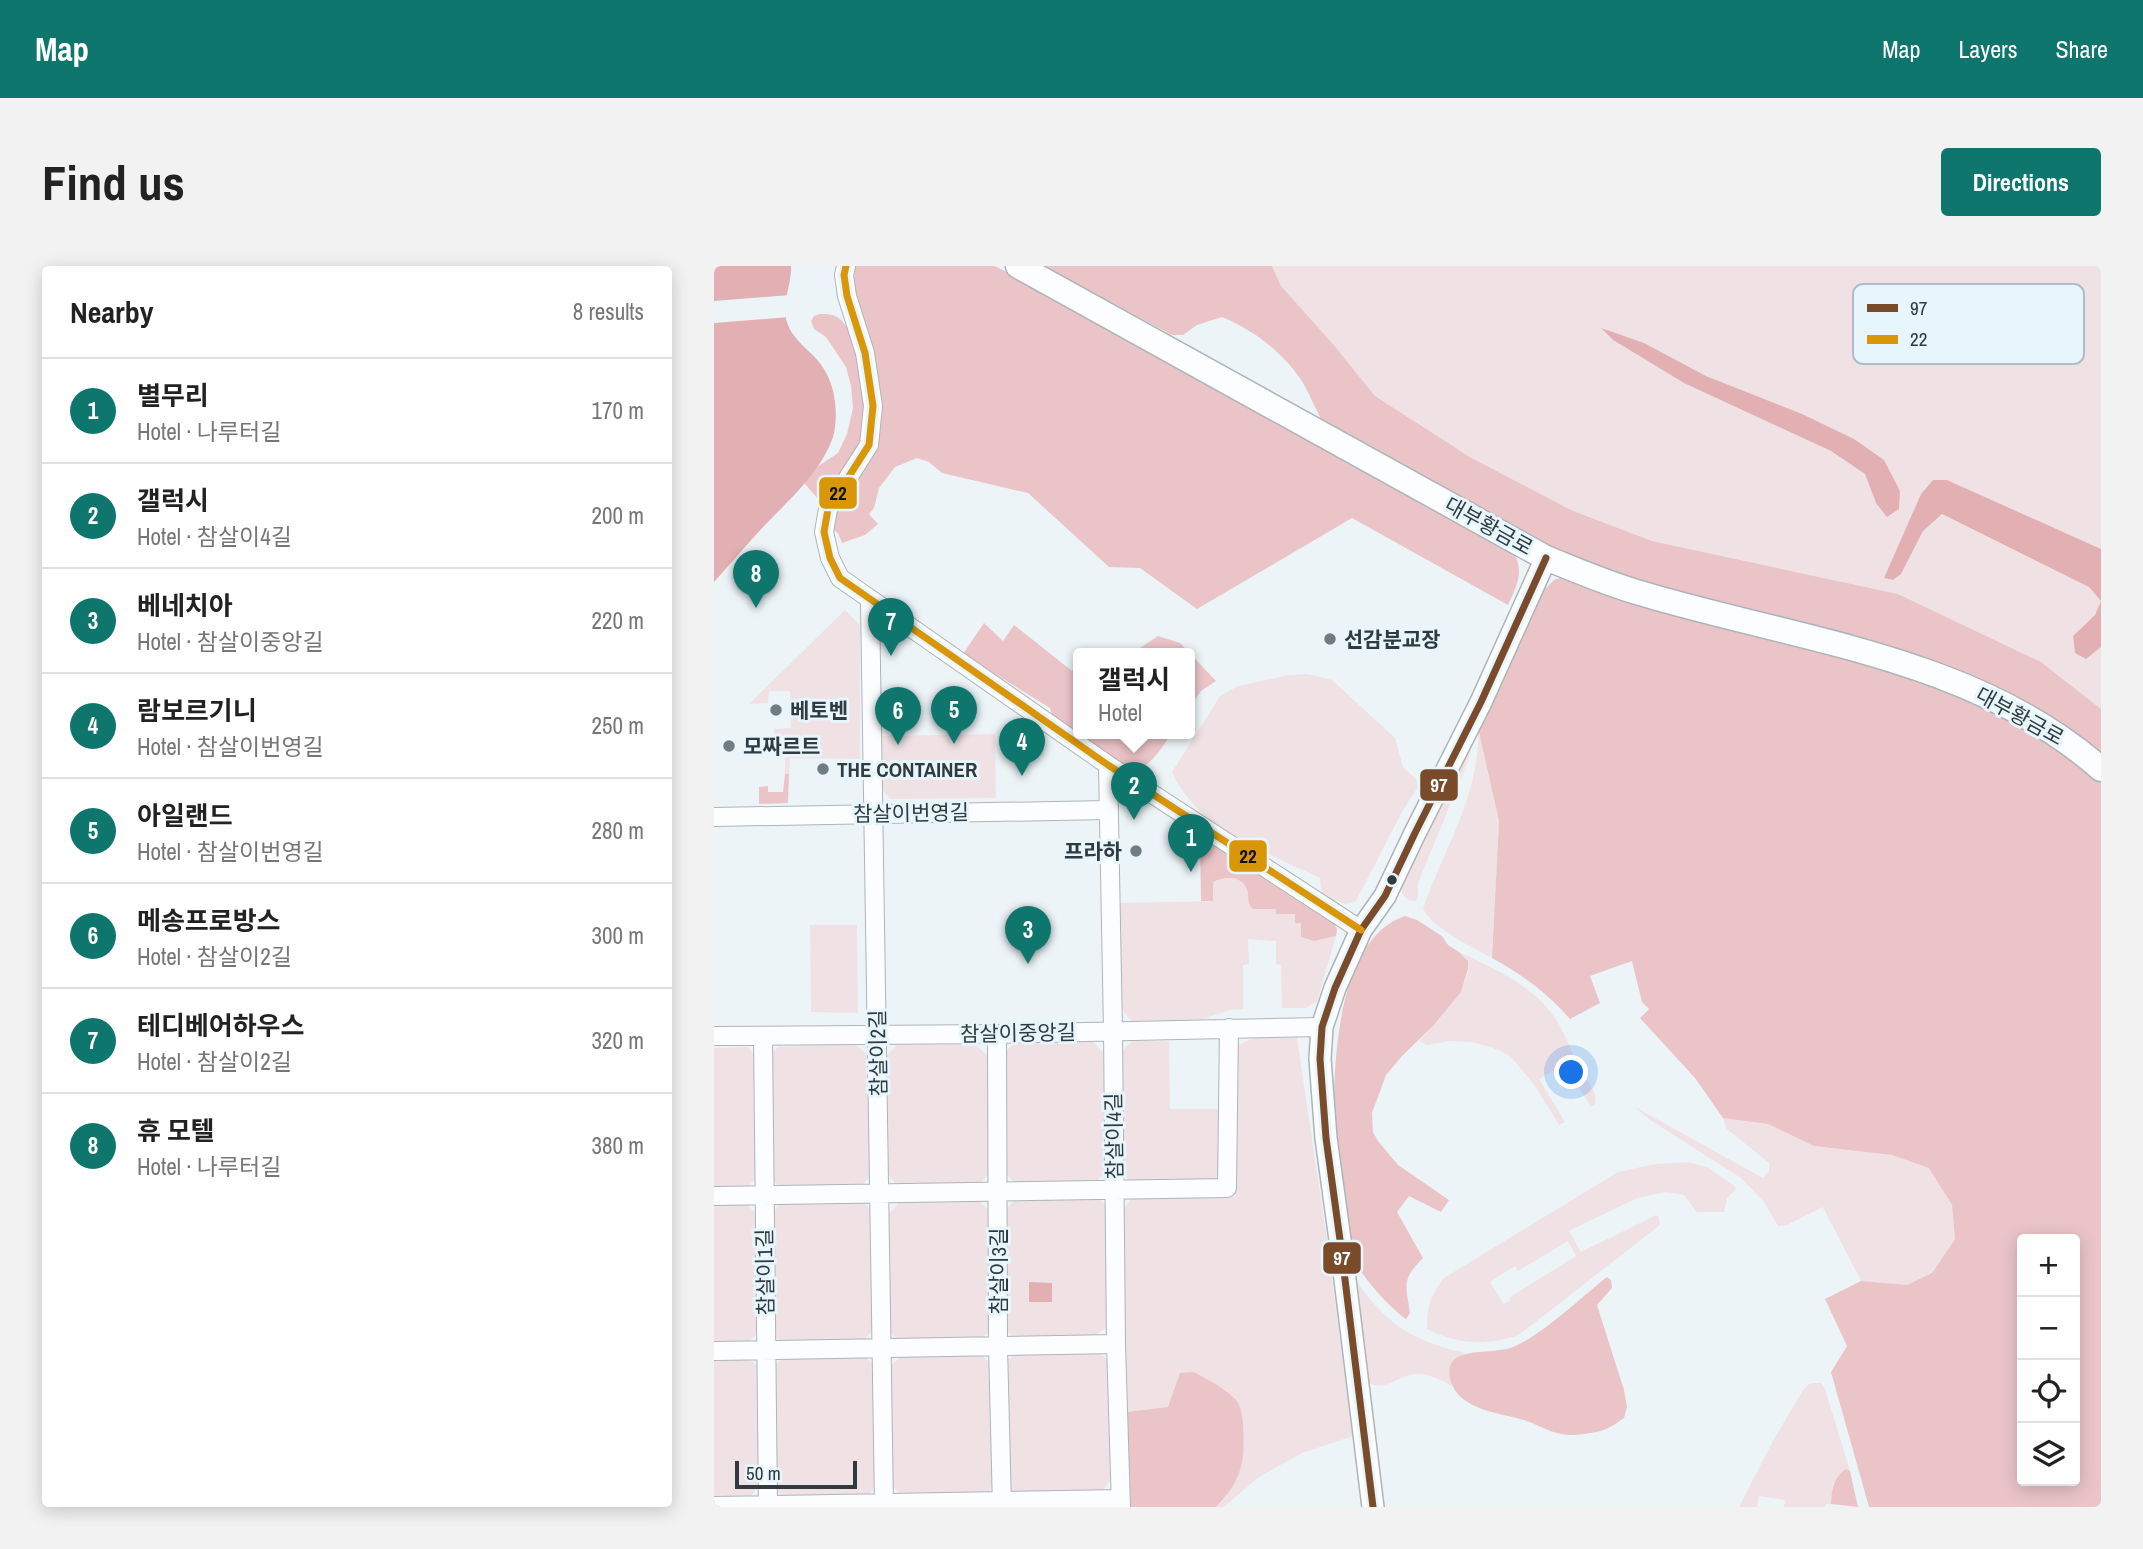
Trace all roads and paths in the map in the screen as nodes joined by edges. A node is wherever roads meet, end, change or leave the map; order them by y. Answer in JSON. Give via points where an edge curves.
{"nodes":[{"id":1,"x":846,"y":266,"type":"edge"},
{"id":2,"x":1018,"y":266,"type":"edge"},
{"id":3,"x":1545,"y":558,"type":"junction"},
{"id":4,"x":870,"y":600,"type":"junction"},
{"id":5,"x":1108,"y":765,"type":"junction"},
{"id":6,"x":2101,"y":769,"type":"edge"},
{"id":7,"x":1108,"y":810,"type":"junction"},
{"id":8,"x":875,"y":813,"type":"junction"},
{"id":9,"x":714,"y":817,"type":"edge"},
{"id":10,"x":1361,"y":930,"type":"junction"},
{"id":11,"x":1322,"y":1027,"type":"junction"},
{"id":12,"x":1229,"y":1028,"type":"junction"},
{"id":13,"x":1113,"y":1031,"type":"junction"},
{"id":14,"x":997,"y":1034,"type":"junction"},
{"id":15,"x":878,"y":1035,"type":"junction"},
{"id":16,"x":714,"y":1036,"type":"edge"},
{"id":17,"x":763,"y":1036,"type":"junction"},
{"id":18,"x":1114,"y":1191,"type":"junction"},
{"id":19,"x":998,"y":1192,"type":"junction"},
{"id":20,"x":880,"y":1194,"type":"junction"},
{"id":21,"x":764,"y":1195,"type":"junction"},
{"id":22,"x":714,"y":1196,"type":"edge"},
{"id":23,"x":1115,"y":1345,"type":"junction"},
{"id":24,"x":998,"y":1346,"type":"junction"},
{"id":25,"x":766,"y":1349,"type":"junction"},
{"id":26,"x":883,"y":1349,"type":"junction"},
{"id":27,"x":714,"y":1351,"type":"edge"},
{"id":28,"x":1121,"y":1503,"type":"edge"},
{"id":29,"x":884,"y":1505,"type":"edge"},
{"id":30,"x":1002,"y":1505,"type":"edge"},
{"id":31,"x":714,"y":1506,"type":"edge"},
{"id":32,"x":768,"y":1506,"type":"edge"},
{"id":33,"x":1373,"y":1507,"type":"edge"}],
"edges":[{"from":1,"to":4,"type":"street","via":[[847,296],[865,353],[873,406],[869,445],[828,509],[824,532],[840,578]]},
{"from":2,"to":3,"type":"main road","name":"대부황금로"},
{"from":3,"to":6,"type":"main road","name":"대부황금로","via":[[1639,593],[1830,643],[1976,690],[2059,736]]},
{"from":3,"to":10,"type":"street","via":[[1481,702],[1385,896]]},
{"from":4,"to":5,"type":"street"},
{"from":4,"to":8,"type":"street","name":"참살이2길"},
{"from":5,"to":7,"type":"street","name":"참살이4길"},
{"from":5,"to":10,"type":"street"},
{"from":7,"to":8,"type":"street","name":"참살이번영길"},
{"from":7,"to":13,"type":"street","name":"참살이4길"},
{"from":8,"to":9,"type":"street","name":"참살이번영길"},
{"from":8,"to":15,"type":"street","name":"참살이2길"},
{"from":10,"to":11,"type":"street"},
{"from":11,"to":12,"type":"street","name":"참살이중앙길"},
{"from":11,"to":33,"type":"street","via":[[1326,1138]]},
{"from":12,"to":13,"type":"street","name":"참살이중앙길"},
{"from":12,"to":18,"type":"street","via":[[1227,1188]]},
{"from":13,"to":14,"type":"street","name":"참살이중앙길"},
{"from":13,"to":18,"type":"street","name":"참살이4길"},
{"from":14,"to":15,"type":"street","name":"참살이중앙길"},
{"from":14,"to":19,"type":"street","name":"참살이3길"},
{"from":15,"to":17,"type":"street","name":"참살이중앙길"},
{"from":15,"to":20,"type":"street","name":"참살이2길"},
{"from":16,"to":17,"type":"street","name":"참살이중앙길"},
{"from":17,"to":21,"type":"street","name":"참살이1길"},
{"from":18,"to":19,"type":"street"},
{"from":18,"to":23,"type":"street","name":"참살이4길"},
{"from":19,"to":20,"type":"street"},
{"from":19,"to":24,"type":"street","name":"참살이3길"},
{"from":20,"to":21,"type":"street"},
{"from":20,"to":26,"type":"street","name":"참살이2길"},
{"from":21,"to":22,"type":"street"},
{"from":21,"to":25,"type":"street","name":"참살이1길"},
{"from":23,"to":24,"type":"street"},
{"from":23,"to":28,"type":"street","name":"참살이4길"},
{"from":24,"to":26,"type":"street"},
{"from":24,"to":30,"type":"street","name":"참살이3길"},
{"from":25,"to":26,"type":"street"},
{"from":25,"to":27,"type":"street"},
{"from":25,"to":32,"type":"street","name":"참살이1길"},
{"from":26,"to":29,"type":"street","name":"참살이2길"},
{"from":28,"to":30,"type":"street"},
{"from":29,"to":30,"type":"street"},
{"from":29,"to":32,"type":"street"},
{"from":31,"to":32,"type":"street"}]}
